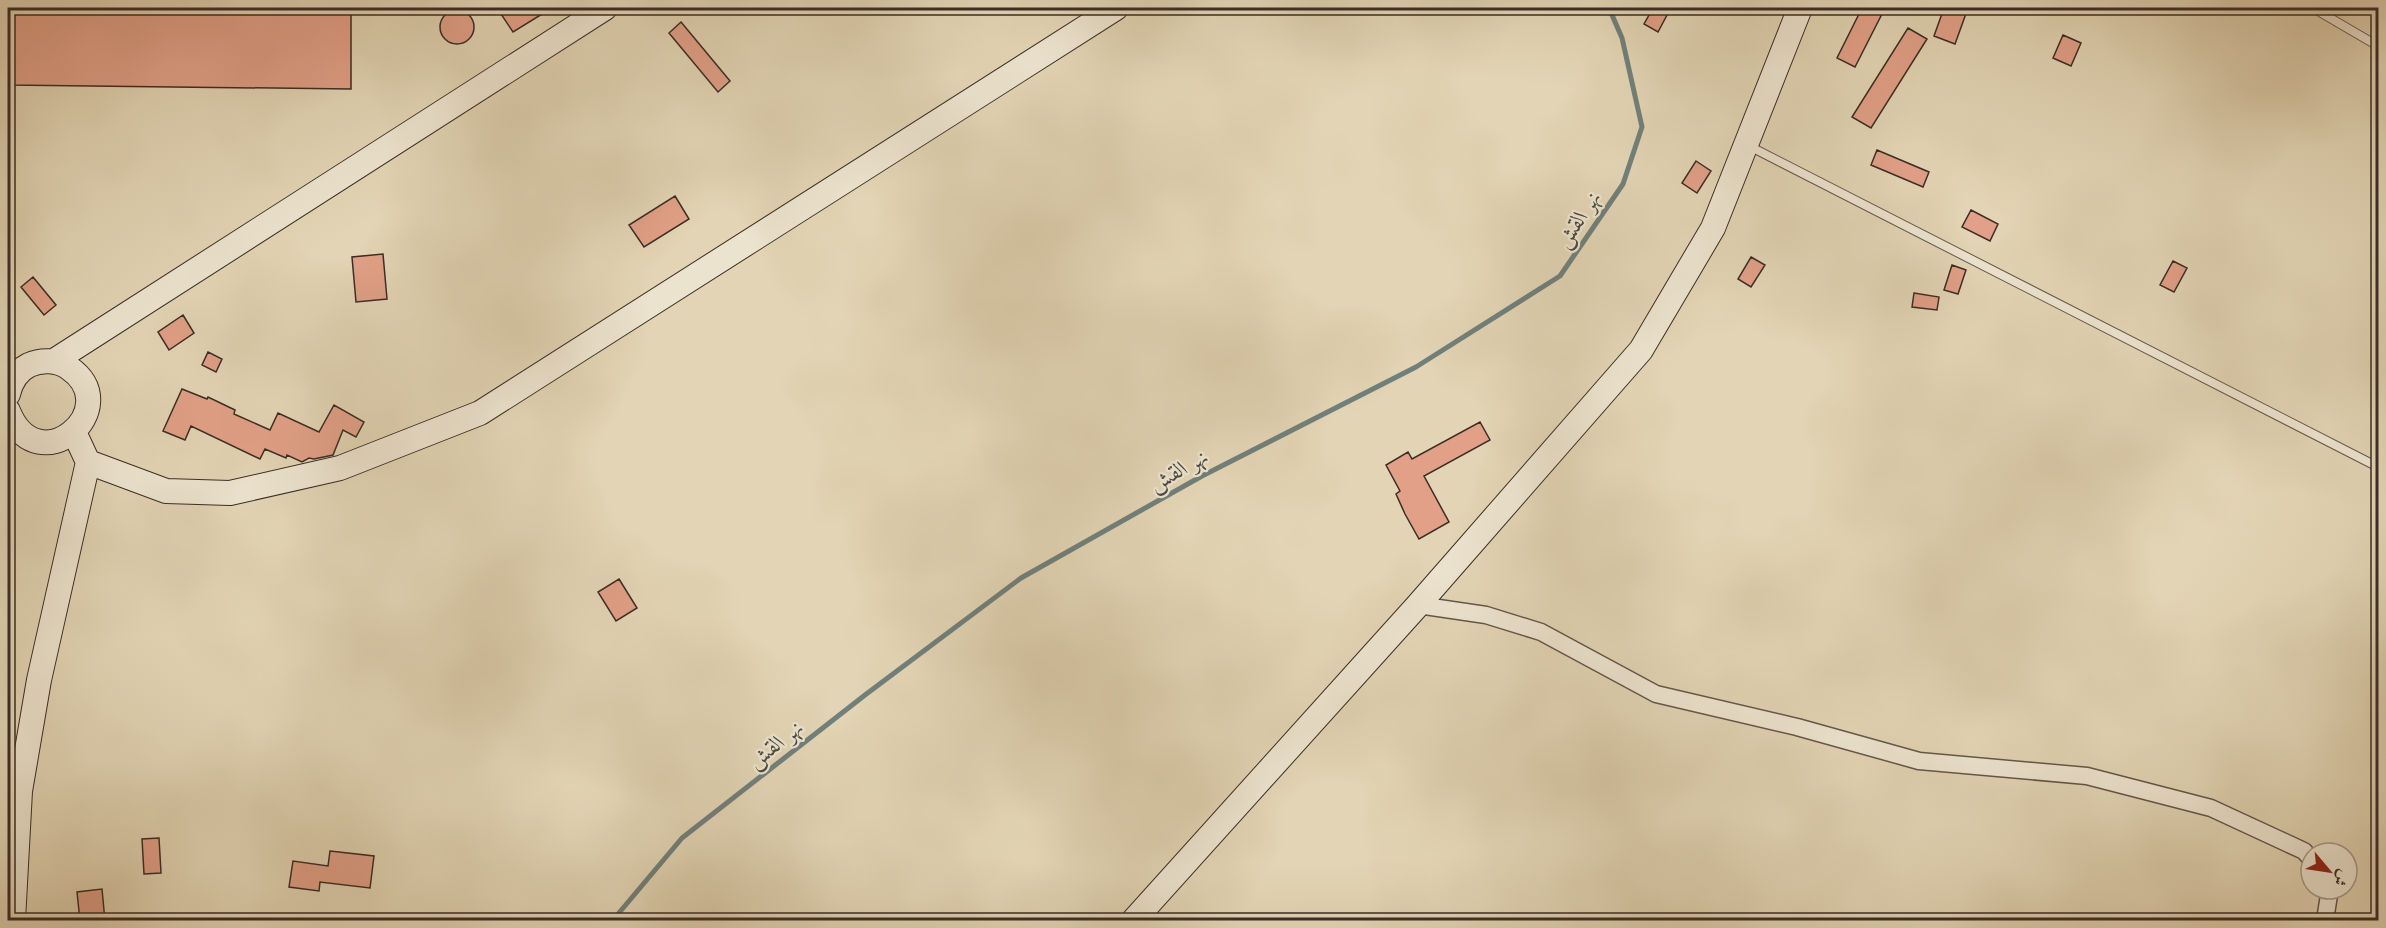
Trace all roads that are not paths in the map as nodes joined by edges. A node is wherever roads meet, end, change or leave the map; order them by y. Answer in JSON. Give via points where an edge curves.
{"nodes":[{"id":1,"x":605,"y":8,"type":"edge"},
{"id":2,"x":1116,"y":8,"type":"edge"},
{"id":3,"x":1800,"y":8,"type":"edge"},
{"id":4,"x":2313,"y":8,"type":"edge"},
{"id":5,"x":2379,"y":46,"type":"edge"},
{"id":6,"x":1746,"y":145,"type":"junction"},
{"id":7,"x":54,"y":361,"type":"junction"},
{"id":8,"x":8,"y":394,"type":"edge"},
{"id":9,"x":8,"y":411,"type":"edge"},
{"id":10,"x":74,"y":432,"type":"junction"},
{"id":11,"x":88,"y":462,"type":"junction"},
{"id":12,"x":2379,"y":467,"type":"edge"},
{"id":13,"x":1418,"y":605,"type":"junction"},
{"id":14,"x":2299,"y":849,"type":"edge"},
{"id":15,"x":2328,"y":901,"type":"edge"},
{"id":16,"x":13,"y":921,"type":"edge"},
{"id":17,"x":1134,"y":921,"type":"edge"},
{"id":18,"x":2325,"y":921,"type":"edge"}],
"edges":[{"from":1,"to":7,"type":"street"},
{"from":2,"to":11,"type":"street","via":[[480,413],[340,468],[230,492],[166,491]]},
{"from":3,"to":6,"type":"street"},
{"from":4,"to":5,"type":"lane"},
{"from":6,"to":12,"type":"lane"},
{"from":6,"to":13,"type":"street","via":[[1713,228],[1641,350]]},
{"from":7,"to":8,"type":"street","via":[[41,361],[24,369],[11,383]]},
{"from":7,"to":10,"type":"street","via":[[77,374],[84,384],[87,410]]},
{"from":9,"to":10,"type":"street","via":[[12,423],[34,440],[55,441]]},
{"from":10,"to":11,"type":"street"},
{"from":11,"to":16,"type":"street","via":[[39,680],[20,790]]},
{"from":13,"to":14,"type":"street","via":[[1486,615],[1541,632],[1656,694],[1919,761],[2087,776],[2211,808]]},
{"from":13,"to":17,"type":"street"},
{"from":15,"to":18,"type":"street"}]}
